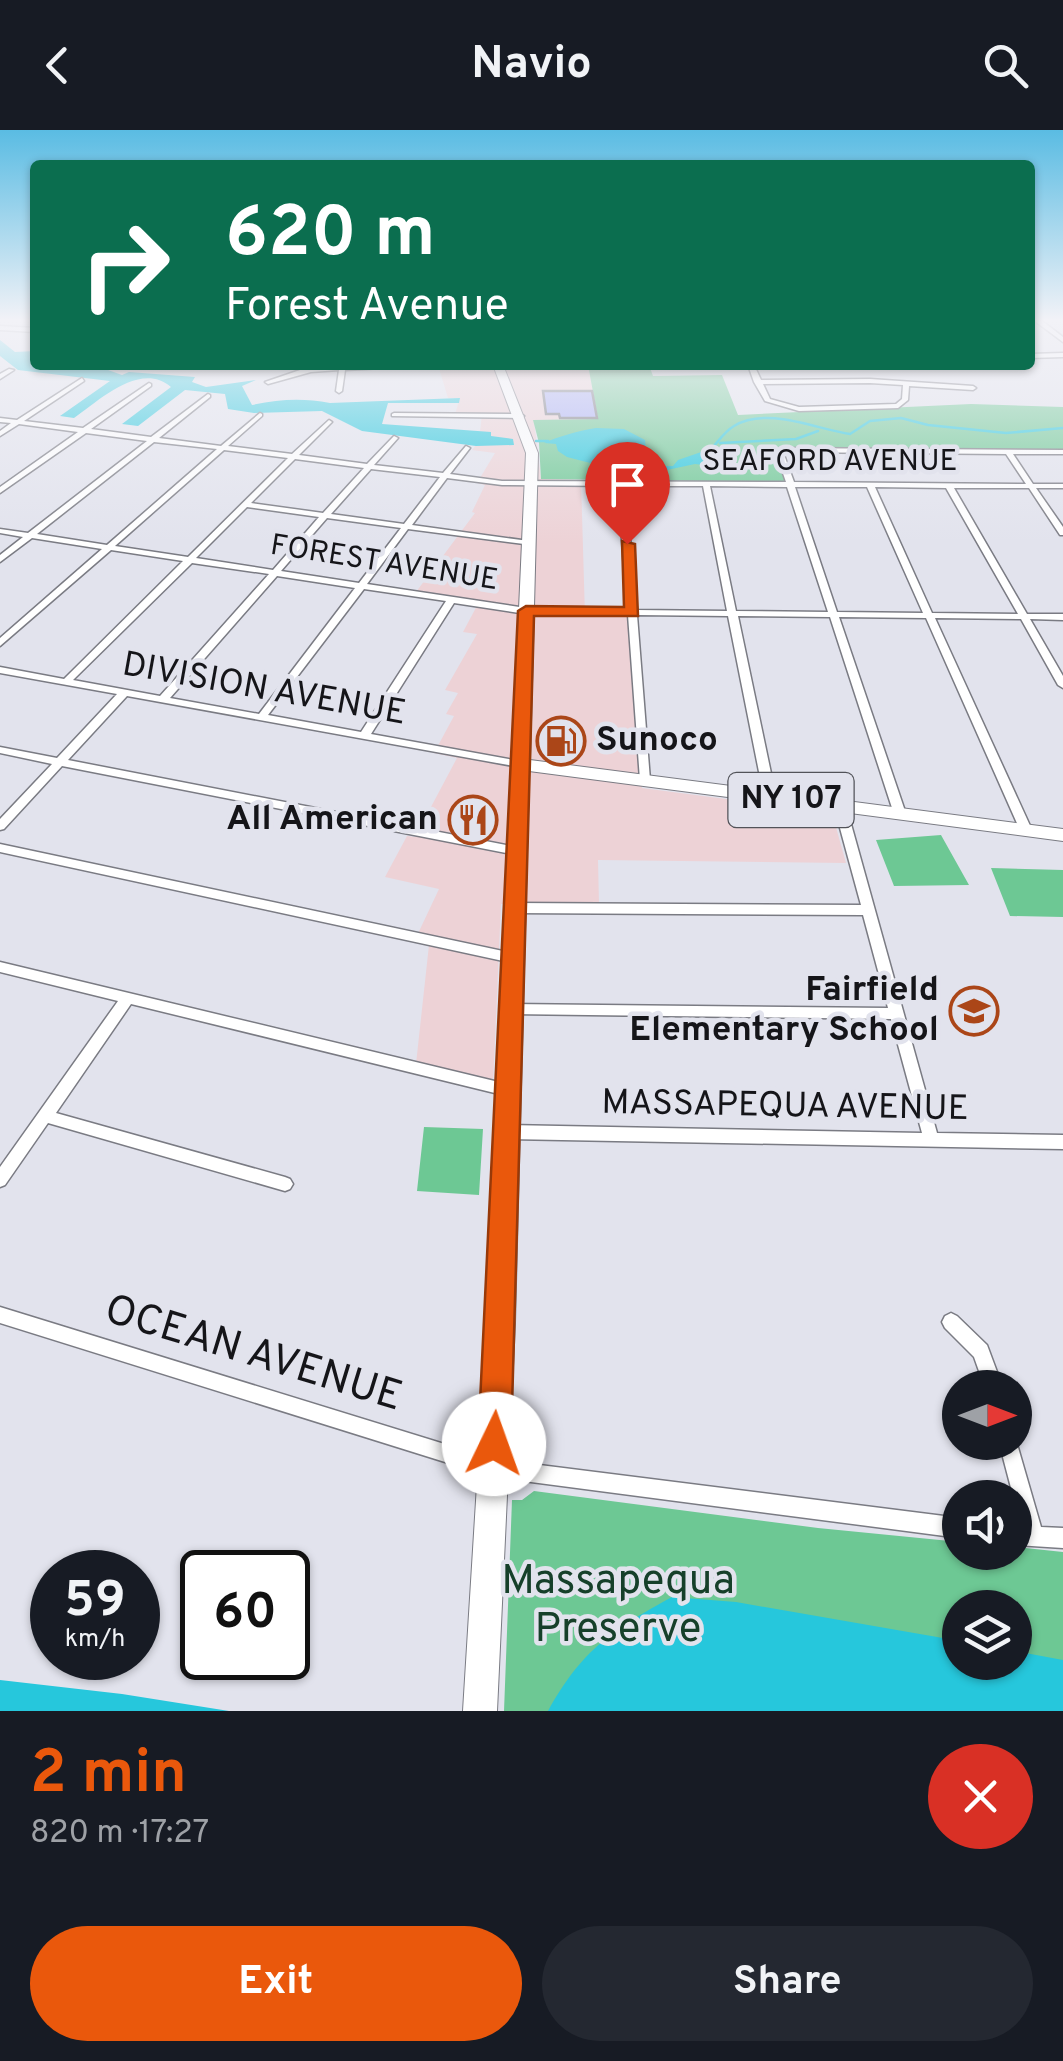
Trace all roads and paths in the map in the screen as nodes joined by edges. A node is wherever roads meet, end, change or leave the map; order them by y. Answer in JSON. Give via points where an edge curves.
{"nodes":[{"id":1,"x":59,"y":395,"type":"edge"},
{"id":2,"x":135,"y":395,"type":"edge"},
{"id":3,"x":511,"y":395,"type":"edge"},
{"id":4,"x":764,"y":395,"type":"edge"},
{"id":5,"x":905,"y":395,"type":"edge"},
{"id":6,"x":208,"y":396,"type":"dead end"},
{"id":7,"x":260,"y":415,"type":"dead end"},
{"id":8,"x":394,"y":416,"type":"dead end"},
{"id":9,"x":521,"y":416,"type":"junction"},
{"id":10,"x":0,"y":420,"type":"edge"},
{"id":11,"x":18,"y":422,"type":"junction"},
{"id":12,"x":329,"y":422,"type":"dead end"},
{"id":13,"x":84,"y":431,"type":"junction"},
{"id":14,"x":0,"y":434,"type":"edge"},
{"id":15,"x":394,"y":438,"type":"dead end"},
{"id":16,"x":152,"y":440,"type":"junction"},
{"id":17,"x":222,"y":448,"type":"junction"},
{"id":18,"x":466,"y":448,"type":"dead end"},
{"id":19,"x":1008,"y":452,"type":"junction"},
{"id":20,"x":1063,"y":452,"type":"edge"},
{"id":21,"x":294,"y":457,"type":"junction"},
{"id":22,"x":368,"y":466,"type":"junction"},
{"id":23,"x":444,"y":476,"type":"junction"},
{"id":24,"x":532,"y":482,"type":"junction"},
{"id":25,"x":622,"y":483,"type":"junction"},
{"id":26,"x":706,"y":484,"type":"junction"},
{"id":27,"x":790,"y":484,"type":"junction"},
{"id":28,"x":870,"y":485,"type":"junction"},
{"id":29,"x":949,"y":486,"type":"junction"},
{"id":30,"x":1031,"y":486,"type":"junction"},
{"id":31,"x":1063,"y":486,"type":"edge"},
{"id":32,"x":0,"y":491,"type":"edge"},
{"id":33,"x":246,"y":505,"type":"junction"},
{"id":34,"x":325,"y":516,"type":"junction"},
{"id":35,"x":406,"y":527,"type":"junction"},
{"id":36,"x":0,"y":531,"type":"edge"},
{"id":37,"x":1063,"y":533,"type":"edge"},
{"id":38,"x":30,"y":536,"type":"junction"},
{"id":39,"x":529,"y":543,"type":"junction"},
{"id":40,"x":108,"y":548,"type":"junction"},
{"id":41,"x":0,"y":559,"type":"edge"},
{"id":42,"x":189,"y":560,"type":"junction"},
{"id":43,"x":274,"y":573,"type":"junction"},
{"id":44,"x":361,"y":586,"type":"junction"},
{"id":45,"x":451,"y":600,"type":"junction"},
{"id":46,"x":526,"y":611,"type":"junction"},
{"id":47,"x":632,"y":612,"type":"junction"},
{"id":48,"x":733,"y":614,"type":"junction"},
{"id":49,"x":833,"y":614,"type":"junction"},
{"id":50,"x":929,"y":616,"type":"junction"},
{"id":51,"x":1024,"y":616,"type":"junction"},
{"id":52,"x":1063,"y":617,"type":"edge"},
{"id":53,"x":0,"y":643,"type":"edge"},
{"id":54,"x":0,"y":670,"type":"edge"},
{"id":55,"x":66,"y":682,"type":"junction"},
{"id":56,"x":1063,"y":685,"type":"edge"},
{"id":57,"x":124,"y":693,"type":"junction"},
{"id":58,"x":162,"y":700,"type":"junction"},
{"id":59,"x":261,"y":718,"type":"junction"},
{"id":60,"x":364,"y":736,"type":"junction"},
{"id":61,"x":0,"y":750,"type":"edge"},
{"id":62,"x":60,"y":762,"type":"junction"},
{"id":63,"x":519,"y":764,"type":"junction"},
{"id":64,"x":645,"y":780,"type":"junction"},
{"id":65,"x":770,"y":797,"type":"junction"},
{"id":66,"x":840,"y":806,"type":"junction"},
{"id":67,"x":900,"y":814,"type":"junction"},
{"id":68,"x":0,"y":826,"type":"edge"},
{"id":69,"x":1026,"y":830,"type":"junction"},
{"id":70,"x":1063,"y":835,"type":"edge"},
{"id":71,"x":0,"y":848,"type":"edge"},
{"id":72,"x":516,"y":852,"type":"junction"},
{"id":73,"x":514,"y":908,"type":"junction"},
{"id":74,"x":868,"y":910,"type":"junction"},
{"id":75,"x":512,"y":958,"type":"junction"},
{"id":76,"x":2,"y":971,"type":"edge"},
{"id":77,"x":128,"y":998,"type":"junction"},
{"id":78,"x":510,"y":1009,"type":"junction"},
{"id":79,"x":898,"y":1014,"type":"junction"},
{"id":80,"x":507,"y":1090,"type":"junction"},
{"id":81,"x":45,"y":1116,"type":"junction"},
{"id":82,"x":506,"y":1132,"type":"junction"},
{"id":83,"x":931,"y":1140,"type":"junction"},
{"id":84,"x":1063,"y":1142,"type":"edge"},
{"id":85,"x":0,"y":1180,"type":"edge"},
{"id":86,"x":285,"y":1184,"type":"dead end"},
{"id":87,"x":0,"y":1315,"type":"edge"},
{"id":88,"x":951,"y":1322,"type":"dead end"},
{"id":89,"x":988,"y":1370,"type":"edge"},
{"id":90,"x":494,"y":1468,"type":"junction"},
{"id":91,"x":942,"y":1526,"type":"edge"},
{"id":92,"x":1032,"y":1536,"type":"edge"},
{"id":93,"x":1063,"y":1538,"type":"edge"},
{"id":94,"x":480,"y":1711,"type":"edge"}],
"edges":[{"from":1,"to":11,"type":"street"},
{"from":2,"to":13,"type":"street"},
{"from":3,"to":9,"type":"main road"},
{"from":4,"to":5,"type":"street","via":[[799,409],[898,406]]},
{"from":6,"to":16,"type":"street"},
{"from":7,"to":17,"type":"street"},
{"from":8,"to":9,"type":"street"},
{"from":9,"to":24,"type":"main road"},
{"from":10,"to":11,"type":"street","name":"SEAFORD AVENUE"},
{"from":11,"to":13,"type":"street","name":"SEAFORD AVENUE"},
{"from":11,"to":14,"type":"street"},
{"from":12,"to":21,"type":"street"},
{"from":13,"to":16,"type":"street","name":"SEAFORD AVENUE"},
{"from":13,"to":32,"type":"street"},
{"from":15,"to":22,"type":"street"},
{"from":16,"to":17,"type":"street","name":"SEAFORD AVENUE"},
{"from":16,"to":38,"type":"street"},
{"from":17,"to":21,"type":"street","name":"SEAFORD AVENUE"},
{"from":17,"to":40,"type":"street"},
{"from":18,"to":23,"type":"street"},
{"from":19,"to":20,"type":"street"},
{"from":19,"to":27,"type":"street","via":[[780,450]]},
{"from":19,"to":30,"type":"street"},
{"from":21,"to":22,"type":"street","name":"SEAFORD AVENUE"},
{"from":21,"to":33,"type":"street"},
{"from":22,"to":23,"type":"street","name":"SEAFORD AVENUE"},
{"from":22,"to":34,"type":"street"},
{"from":23,"to":24,"type":"street","name":"SEAFORD AVENUE"},
{"from":23,"to":35,"type":"street"},
{"from":24,"to":25,"type":"street","name":"SEAFORD AVENUE"},
{"from":24,"to":39,"type":"main road"},
{"from":25,"to":26,"type":"street","name":"SEAFORD AVENUE"},
{"from":25,"to":47,"type":"street"},
{"from":26,"to":27,"type":"street","name":"SEAFORD AVENUE"},
{"from":26,"to":48,"type":"street"},
{"from":27,"to":28,"type":"street","name":"SEAFORD AVENUE"},
{"from":27,"to":49,"type":"street"},
{"from":28,"to":29,"type":"street","name":"SEAFORD AVENUE"},
{"from":28,"to":50,"type":"street"},
{"from":29,"to":30,"type":"street","name":"SEAFORD AVENUE"},
{"from":29,"to":51,"type":"street"},
{"from":30,"to":31,"type":"street","name":"SEAFORD AVENUE"},
{"from":30,"to":37,"type":"street"},
{"from":33,"to":34,"type":"street"},
{"from":33,"to":42,"type":"street"},
{"from":34,"to":35,"type":"street"},
{"from":34,"to":43,"type":"street"},
{"from":35,"to":39,"type":"street"},
{"from":35,"to":44,"type":"street"},
{"from":36,"to":38,"type":"street","name":"FOREST AVENUE"},
{"from":38,"to":40,"type":"street","name":"FOREST AVENUE"},
{"from":38,"to":41,"type":"street"},
{"from":39,"to":46,"type":"main road"},
{"from":40,"to":42,"type":"street","name":"FOREST AVENUE"},
{"from":40,"to":53,"type":"street"},
{"from":42,"to":43,"type":"street","name":"FOREST AVENUE"},
{"from":42,"to":55,"type":"street"},
{"from":43,"to":44,"type":"street","name":"FOREST AVENUE"},
{"from":43,"to":58,"type":"street"},
{"from":44,"to":45,"type":"street","name":"FOREST AVENUE"},
{"from":44,"to":59,"type":"street"},
{"from":45,"to":46,"type":"street","name":"FOREST AVENUE"},
{"from":45,"to":60,"type":"street"},
{"from":46,"to":47,"type":"street","name":"FOREST AVENUE"},
{"from":46,"to":63,"type":"main road"},
{"from":47,"to":48,"type":"street","name":"FOREST AVENUE"},
{"from":47,"to":64,"type":"street"},
{"from":48,"to":49,"type":"street","name":"FOREST AVENUE"},
{"from":48,"to":65,"type":"street"},
{"from":49,"to":50,"type":"street","name":"FOREST AVENUE"},
{"from":49,"to":67,"type":"street"},
{"from":50,"to":51,"type":"street","name":"FOREST AVENUE"},
{"from":50,"to":69,"type":"street"},
{"from":51,"to":52,"type":"street","name":"FOREST AVENUE"},
{"from":51,"to":56,"type":"street"},
{"from":54,"to":55,"type":"street","name":"DIVISION AVENUE"},
{"from":55,"to":57,"type":"street","name":"DIVISION AVENUE"},
{"from":57,"to":58,"type":"street","name":"DIVISION AVENUE"},
{"from":57,"to":62,"type":"street"},
{"from":58,"to":59,"type":"street","name":"DIVISION AVENUE"},
{"from":59,"to":60,"type":"street","name":"DIVISION AVENUE"},
{"from":60,"to":63,"type":"street","name":"DIVISION AVENUE"},
{"from":61,"to":62,"type":"street"},
{"from":62,"to":68,"type":"street"},
{"from":62,"to":72,"type":"street"},
{"from":63,"to":64,"type":"main road","number":"NY 107"},
{"from":63,"to":72,"type":"main road"},
{"from":64,"to":65,"type":"main road","number":"NY 107"},
{"from":65,"to":66,"type":"main road","number":"NY 107"},
{"from":66,"to":67,"type":"main road","number":"NY 107"},
{"from":66,"to":74,"type":"street"},
{"from":67,"to":69,"type":"main road","number":"NY 107"},
{"from":69,"to":70,"type":"main road","number":"NY 107"},
{"from":71,"to":75,"type":"street"},
{"from":72,"to":73,"type":"main road"},
{"from":73,"to":74,"type":"street"},
{"from":73,"to":75,"type":"main road"},
{"from":74,"to":79,"type":"street"},
{"from":75,"to":78,"type":"main road"},
{"from":76,"to":77,"type":"street"},
{"from":77,"to":80,"type":"street"},
{"from":77,"to":81,"type":"street"},
{"from":78,"to":79,"type":"street"},
{"from":78,"to":80,"type":"main road"},
{"from":79,"to":83,"type":"street"},
{"from":80,"to":82,"type":"main road"},
{"from":81,"to":85,"type":"street"},
{"from":81,"to":86,"type":"street"},
{"from":82,"to":83,"type":"street","name":"MASSAPEQUA AVENUE"},
{"from":82,"to":90,"type":"main road"},
{"from":83,"to":84,"type":"street","name":"MASSAPEQUA AVENUE"},
{"from":87,"to":90,"type":"street","name":"OCEAN AVENUE"},
{"from":88,"to":89,"type":"street","via":[[981,1351]]},
{"from":90,"to":91,"type":"street","name":"OCEAN AVENUE"},
{"from":90,"to":94,"type":"main road"},
{"from":92,"to":93,"type":"street"}]}
